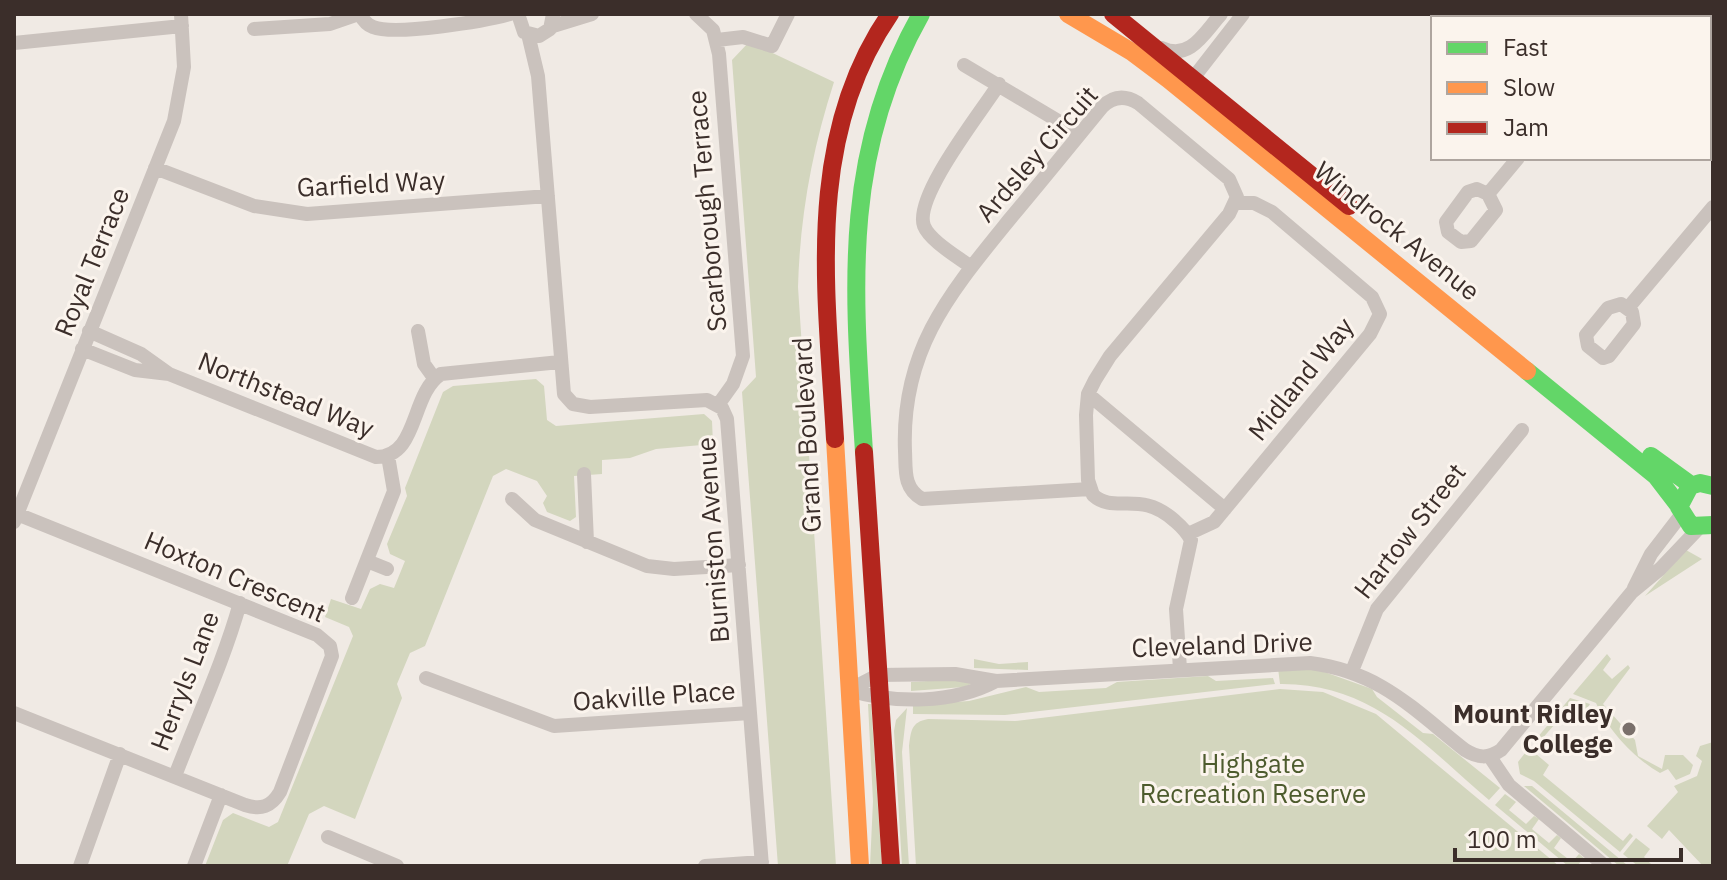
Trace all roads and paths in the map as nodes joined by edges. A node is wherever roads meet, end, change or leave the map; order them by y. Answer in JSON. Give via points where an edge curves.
{"nodes":[{"id":1,"x":360,"y":14,"type":"edge"},
{"id":2,"x":510,"y":14,"type":"edge"},
{"id":3,"x":592,"y":14,"type":"edge"},
{"id":4,"x":697,"y":14,"type":"edge"},
{"id":5,"x":788,"y":14,"type":"edge"},
{"id":6,"x":890,"y":14,"type":"edge"},
{"id":7,"x":921,"y":14,"type":"edge"},
{"id":8,"x":1068,"y":14,"type":"edge"},
{"id":9,"x":1113,"y":14,"type":"edge"},
{"id":10,"x":1221,"y":14,"type":"edge"},
{"id":11,"x":1243,"y":14,"type":"edge"},
{"id":12,"x":182,"y":20,"type":"edge"},
{"id":13,"x":482,"y":22,"type":"junction"},
{"id":14,"x":550,"y":25,"type":"edge"},
{"id":15,"x":523,"y":26,"type":"edge"},
{"id":16,"x":254,"y":29,"type":"dead end"},
{"id":17,"x":1144,"y":39,"type":"junction"},
{"id":18,"x":717,"y":40,"type":"junction"},
{"id":19,"x":14,"y":43,"type":"edge"},
{"id":20,"x":964,"y":65,"type":"dead end"},
{"id":21,"x":538,"y":76,"type":"junction"},
{"id":22,"x":999,"y":84,"type":"junction"},
{"id":23,"x":1187,"y":85,"type":"junction"},
{"id":24,"x":1080,"y":134,"type":"junction"},
{"id":25,"x":1516,"y":160,"type":"edge"},
{"id":26,"x":155,"y":168,"type":"junction"},
{"id":27,"x":1488,"y":194,"type":"dead end"},
{"id":28,"x":548,"y":196,"type":"junction"},
{"id":29,"x":1235,"y":203,"type":"junction"},
{"id":30,"x":1713,"y":207,"type":"edge"},
{"id":31,"x":971,"y":267,"type":"junction"},
{"id":32,"x":1628,"y":308,"type":"dead end"},
{"id":33,"x":89,"y":331,"type":"junction"},
{"id":34,"x":418,"y":331,"type":"dead end"},
{"id":35,"x":82,"y":349,"type":"junction"},
{"id":36,"x":560,"y":362,"type":"junction"},
{"id":37,"x":169,"y":374,"type":"junction"},
{"id":38,"x":434,"y":378,"type":"junction"},
{"id":39,"x":1088,"y":394,"type":"junction"},
{"id":40,"x":718,"y":405,"type":"junction"},
{"id":41,"x":1522,"y":430,"type":"dead end"},
{"id":42,"x":388,"y":456,"type":"junction"},
{"id":43,"x":584,"y":474,"type":"dead end"},
{"id":44,"x":1705,"y":482,"type":"edge"},
{"id":45,"x":1090,"y":489,"type":"junction"},
{"id":46,"x":512,"y":499,"type":"dead end"},
{"id":47,"x":1225,"y":509,"type":"junction"},
{"id":48,"x":1680,"y":510,"type":"junction"},
{"id":49,"x":16,"y":518,"type":"edge"},
{"id":50,"x":1708,"y":528,"type":"edge"},
{"id":51,"x":1188,"y":534,"type":"junction"},
{"id":52,"x":587,"y":542,"type":"junction"},
{"id":53,"x":367,"y":561,"type":"junction"},
{"id":54,"x":739,"y":565,"type":"junction"},
{"id":55,"x":387,"y":569,"type":"dead end"},
{"id":56,"x":1632,"y":592,"type":"junction"},
{"id":57,"x":352,"y":598,"type":"dead end"},
{"id":58,"x":240,"y":603,"type":"junction"},
{"id":59,"x":1180,"y":669,"type":"junction"},
{"id":60,"x":1352,"y":671,"type":"junction"},
{"id":61,"x":878,"y":675,"type":"junction"},
{"id":62,"x":426,"y":678,"type":"dead end"},
{"id":63,"x":996,"y":681,"type":"junction"},
{"id":64,"x":849,"y":690,"type":"junction"},
{"id":65,"x":880,"y":700,"type":"junction"},
{"id":66,"x":14,"y":713,"type":"edge"},
{"id":67,"x":750,"y":713,"type":"junction"},
{"id":68,"x":120,"y":754,"type":"junction"},
{"id":69,"x":1490,"y":757,"type":"junction"},
{"id":70,"x":175,"y":776,"type":"junction"},
{"id":71,"x":221,"y":795,"type":"junction"},
{"id":72,"x":328,"y":837,"type":"dead end"},
{"id":73,"x":762,"y":864,"type":"edge"},
{"id":74,"x":80,"y":866,"type":"edge"},
{"id":75,"x":194,"y":866,"type":"edge"},
{"id":76,"x":397,"y":866,"type":"edge"},
{"id":77,"x":705,"y":866,"type":"edge"},
{"id":78,"x":860,"y":866,"type":"edge"},
{"id":79,"x":891,"y":866,"type":"edge"},
{"id":80,"x":1605,"y":866,"type":"edge"}],
"edges":[{"from":1,"to":13,"type":"street","via":[[369,25],[385,30]]},
{"from":1,"to":16,"type":"street","via":[[330,24]]},
{"from":2,"to":13,"type":"street"},
{"from":3,"to":14,"type":"street"},
{"from":4,"to":18,"type":"street"},
{"from":5,"to":18,"type":"street","via":[[772,46],[743,37]]},
{"from":6,"to":64,"type":"street","name":"Grand Boulevard","via":[[853,80],[826,208],[824,287]]},
{"from":7,"to":61,"type":"street","via":[[897,57],[872,127],[854,241]]},
{"from":8,"to":23,"type":"street","name":"Windrock Avenue"},
{"from":9,"to":17,"type":"street","name":"Windrock Avenue"},
{"from":10,"to":17,"type":"street","via":[[1189,50],[1174,53]]},
{"from":11,"to":23,"type":"street"},
{"from":12,"to":19,"type":"street"},
{"from":12,"to":26,"type":"street","name":"Royal Terrace","via":[[180,103]]},
{"from":13,"to":15,"type":"street"},
{"from":14,"to":15,"type":"street"},
{"from":14,"to":21,"type":"street","name":"Burniston Avenue"},
{"from":15,"to":21,"type":"street","name":"Burniston Avenue"},
{"from":17,"to":23,"type":"street","name":"Windrock Avenue"},
{"from":18,"to":40,"type":"street","name":"Scarborough Terrace","via":[[743,356]]},
{"from":20,"to":22,"type":"street"},
{"from":21,"to":28,"type":"street","name":"Burniston Avenue"},
{"from":22,"to":24,"type":"street"},
{"from":22,"to":31,"type":"street","via":[[939,171],[923,218],[927,231]]},
{"from":23,"to":44,"type":"street","name":"Windrock Avenue","via":[[1657,462]]},
{"from":23,"to":48,"type":"street","name":"Windrock Avenue","via":[[1656,476]]},
{"from":24,"to":29,"type":"street","name":"Ardsley Circuit","via":[[1107,102],[1132,99],[1229,179]]},
{"from":24,"to":31,"type":"street","name":"Ardsley Circuit"},
{"from":25,"to":27,"type":"street"},
{"from":26,"to":28,"type":"street","name":"Garfield Way","via":[[254,206],[307,214]]},
{"from":26,"to":33,"type":"street","name":"Royal Terrace"},
{"from":28,"to":36,"type":"street","name":"Burniston Avenue"},
{"from":29,"to":39,"type":"street","via":[[1101,368]]},
{"from":29,"to":47,"type":"street","name":"Midland Way","via":[[1254,203],[1272,212],[1372,297],[1380,314],[1370,334]]},
{"from":30,"to":32,"type":"street"},
{"from":31,"to":45,"type":"street","name":"Ardsley Circuit","via":[[944,302],[912,374],[904,435],[908,486],[922,499],[933,500]]},
{"from":33,"to":35,"type":"street","name":"Royal Terrace"},
{"from":33,"to":37,"type":"street","name":"Northstead Way","via":[[141,354]]},
{"from":34,"to":38,"type":"street","via":[[424,364]]},
{"from":35,"to":37,"type":"street","name":"Northstead Way","via":[[135,370]]},
{"from":35,"to":49,"type":"street","name":"Royal Terrace"},
{"from":36,"to":38,"type":"street","via":[[450,371]]},
{"from":36,"to":40,"type":"street","name":"Burniston Avenue","via":[[564,394],[580,406],[700,400]]},
{"from":37,"to":42,"type":"street","name":"Northstead Way","via":[[365,454]]},
{"from":38,"to":42,"type":"street","name":"Northstead Way","via":[[404,442]]},
{"from":39,"to":45,"type":"street"},
{"from":39,"to":47,"type":"street"},
{"from":40,"to":54,"type":"street","name":"Burniston Avenue","via":[[729,430]]},
{"from":41,"to":60,"type":"street","name":"Hartow Street","via":[[1377,609]]},
{"from":42,"to":53,"type":"street","via":[[394,491]]},
{"from":43,"to":52,"type":"street"},
{"from":44,"to":48,"type":"street","via":[[1682,492]]},
{"from":45,"to":51,"type":"street","name":"Ardsley Circuit","via":[[1102,502],[1156,505]]},
{"from":46,"to":52,"type":"street","via":[[535,520]]},
{"from":47,"to":51,"type":"street","name":"Midland Way","via":[[1207,527]]},
{"from":48,"to":50,"type":"street","name":"Windrock Avenue","via":[[1685,521]]},
{"from":48,"to":56,"type":"street"},
{"from":49,"to":58,"type":"street","name":"Hoxton Crescent"},
{"from":50,"to":56,"type":"street"},
{"from":51,"to":59,"type":"street","via":[[1192,548],[1176,609]]},
{"from":52,"to":54,"type":"street","via":[[658,568]]},
{"from":53,"to":55,"type":"street"},
{"from":53,"to":57,"type":"street"},
{"from":54,"to":67,"type":"street","name":"Burniston Avenue"},
{"from":56,"to":69,"type":"street"},
{"from":58,"to":70,"type":"street","name":"Herryls Lane","via":[[223,662]]},
{"from":58,"to":71,"type":"street","name":"Hoxton Crescent","via":[[317,635],[330,646],[332,656],[276,799],[254,808]]},
{"from":59,"to":60,"type":"street","name":"Cleveland Drive","via":[[1293,662]]},
{"from":59,"to":63,"type":"street","name":"Cleveland Drive"},
{"from":60,"to":69,"type":"street","name":"Cleveland Drive","via":[[1397,694],[1473,755]]},
{"from":61,"to":63,"type":"street","name":"Cleveland Drive","via":[[964,674]]},
{"from":61,"to":64,"type":"street","name":"Cleveland Drive"},
{"from":61,"to":65,"type":"street"},
{"from":62,"to":67,"type":"street","name":"Oakville Place","via":[[554,726]]},
{"from":63,"to":65,"type":"street","name":"Cleveland Drive","via":[[962,695]]},
{"from":64,"to":65,"type":"street","name":"Cleveland Drive"},
{"from":64,"to":78,"type":"street","name":"Grand Boulevard"},
{"from":65,"to":79,"type":"street"},
{"from":66,"to":68,"type":"street","name":"Hoxton Crescent"},
{"from":67,"to":73,"type":"street","name":"Burniston Avenue"},
{"from":68,"to":70,"type":"street","name":"Hoxton Crescent"},
{"from":68,"to":74,"type":"street"},
{"from":69,"to":80,"type":"street","via":[[1509,785]]},
{"from":70,"to":71,"type":"street","name":"Hoxton Crescent"},
{"from":71,"to":75,"type":"street"},
{"from":72,"to":76,"type":"street"},
{"from":73,"to":77,"type":"street"}]}
